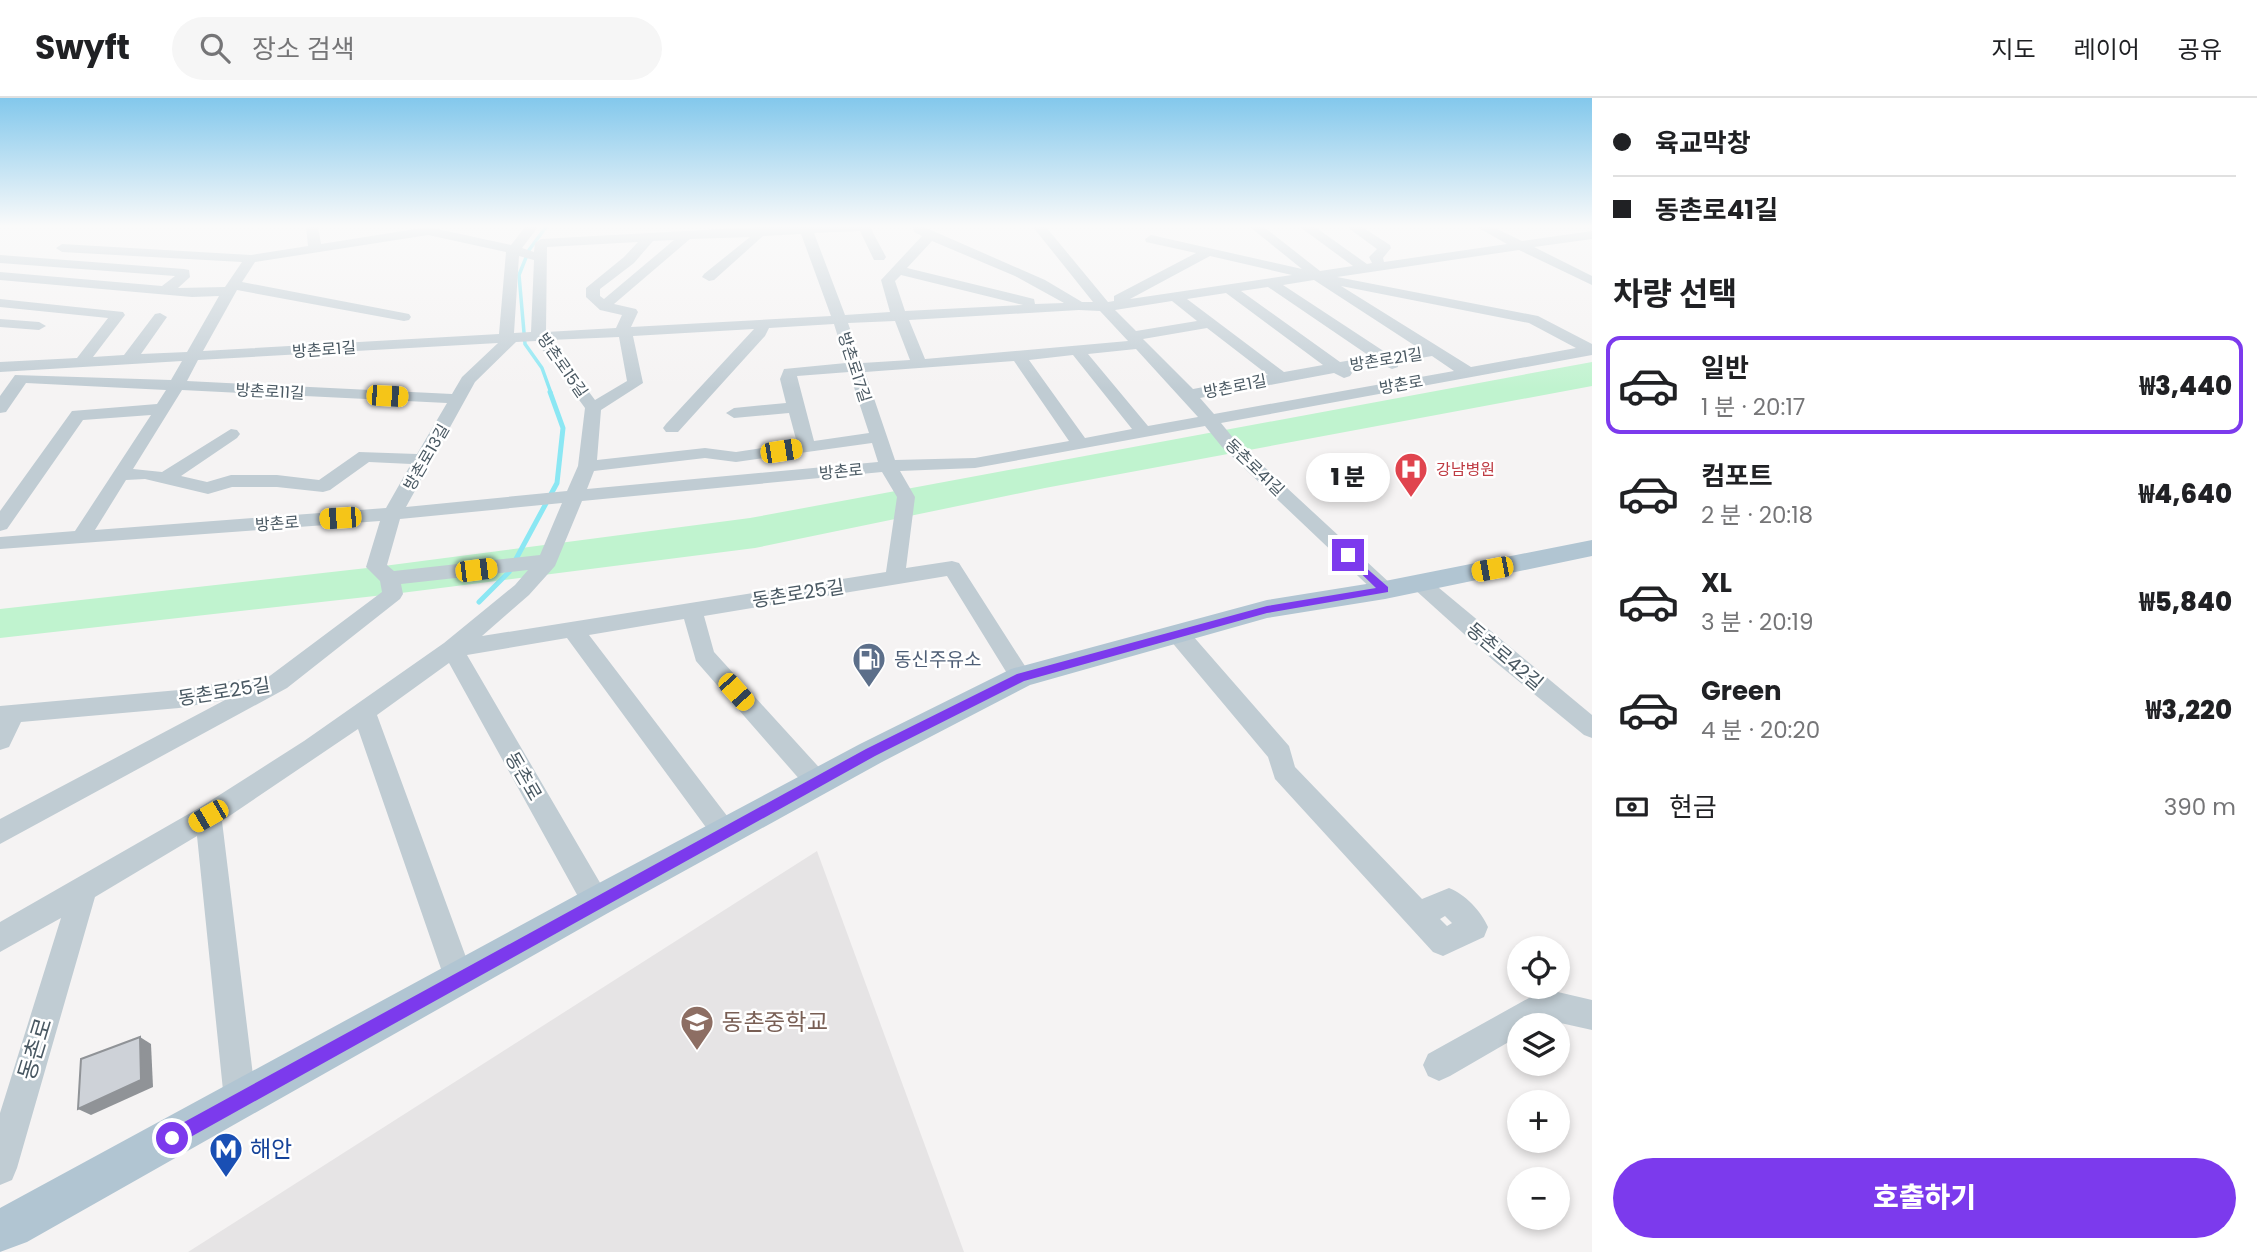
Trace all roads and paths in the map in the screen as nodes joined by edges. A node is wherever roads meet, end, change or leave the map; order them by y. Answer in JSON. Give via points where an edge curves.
{"nodes":[{"id":1,"x":62,"y":281,"type":"edge"},
{"id":2,"x":178,"y":281,"type":"edge"},
{"id":3,"x":236,"y":281,"type":"edge"},
{"id":4,"x":516,"y":281,"type":"edge"},
{"id":5,"x":539,"y":281,"type":"edge"},
{"id":6,"x":602,"y":281,"type":"edge"},
{"id":7,"x":634,"y":281,"type":"edge"},
{"id":8,"x":825,"y":281,"type":"edge"},
{"id":9,"x":888,"y":281,"type":"edge"},
{"id":10,"x":942,"y":281,"type":"edge"},
{"id":11,"x":1039,"y":281,"type":"edge"},
{"id":12,"x":1083,"y":281,"type":"edge"},
{"id":13,"x":1153,"y":281,"type":"edge"},
{"id":14,"x":1268,"y":281,"type":"joint"},
{"id":15,"x":1324,"y":281,"type":"edge"},
{"id":16,"x":1338,"y":281,"type":"edge"},
{"id":17,"x":1226,"y":287,"type":"junction"},
{"id":18,"x":231,"y":288,"type":"junction"},
{"id":19,"x":167,"y":289,"type":"junction"},
{"id":20,"x":1175,"y":297,"type":"junction"},
{"id":21,"x":0,"y":303,"type":"edge"},
{"id":22,"x":604,"y":306,"type":"junction"},
{"id":23,"x":1079,"y":306,"type":"junction"},
{"id":24,"x":1104,"y":307,"type":"junction"},
{"id":25,"x":1053,"y":308,"type":"junction"},
{"id":26,"x":160,"y":317,"type":"dead end"},
{"id":27,"x":404,"y":317,"type":"dead end"},
{"id":28,"x":900,"y":317,"type":"junction"},
{"id":29,"x":840,"y":321,"type":"junction"},
{"id":30,"x":0,"y":323,"type":"edge"},
{"id":31,"x":1209,"y":323,"type":"junction"},
{"id":32,"x":762,"y":324,"type":"junction"},
{"id":33,"x":38,"y":326,"type":"dead end"},
{"id":34,"x":623,"y":331,"type":"junction"},
{"id":35,"x":538,"y":334,"type":"junction"},
{"id":36,"x":1293,"y":336,"type":"joint"},
{"id":37,"x":512,"y":337,"type":"junction"},
{"id":38,"x":1138,"y":340,"type":"junction"},
{"id":39,"x":1592,"y":350,"type":"edge"},
{"id":40,"x":0,"y":351,"type":"edge"},
{"id":41,"x":1077,"y":351,"type":"junction"},
{"id":42,"x":1436,"y":351,"type":"junction"},
{"id":43,"x":131,"y":357,"type":"junction"},
{"id":44,"x":1019,"y":357,"type":"junction"},
{"id":45,"x":191,"y":358,"type":"junction"},
{"id":46,"x":1386,"y":359,"type":"junction"},
{"id":47,"x":83,"y":360,"type":"junction"},
{"id":48,"x":45,"y":364,"type":"junction"},
{"id":49,"x":920,"y":365,"type":"junction"},
{"id":50,"x":0,"y":367,"type":"edge"},
{"id":51,"x":856,"y":368,"type":"junction"},
{"id":52,"x":1336,"y":368,"type":"junction"},
{"id":53,"x":1467,"y":372,"type":"junction"},
{"id":54,"x":1281,"y":377,"type":"junction"},
{"id":55,"x":0,"y":378,"type":"edge"},
{"id":56,"x":21,"y":378,"type":"junction"},
{"id":57,"x":1413,"y":381,"type":"junction"},
{"id":58,"x":176,"y":384,"type":"junction"},
{"id":59,"x":1366,"y":390,"type":"junction"},
{"id":60,"x":363,"y":395,"type":"joint"},
{"id":61,"x":1189,"y":395,"type":"junction"},
{"id":62,"x":459,"y":399,"type":"junction"},
{"id":63,"x":796,"y":407,"type":"junction"},
{"id":64,"x":0,"y":408,"type":"edge"},
{"id":65,"x":593,"y":408,"type":"junction"},
{"id":66,"x":163,"y":409,"type":"junction"},
{"id":67,"x":734,"y":413,"type":"dead end"},
{"id":68,"x":1209,"y":422,"type":"junction"},
{"id":69,"x":672,"y":428,"type":"dead end"},
{"id":70,"x":1144,"y":433,"type":"junction"},
{"id":71,"x":231,"y":434,"type":"dead end"},
{"id":72,"x":878,"y":437,"type":"junction"},
{"id":73,"x":1081,"y":445,"type":"junction"},
{"id":74,"x":807,"y":447,"type":"junction"},
{"id":75,"x":424,"y":460,"type":"junction"},
{"id":76,"x":587,"y":466,"type":"junction"},
{"id":77,"x":888,"y":466,"type":"junction"},
{"id":78,"x":121,"y":475,"type":"junction"},
{"id":79,"x":164,"y":477,"type":"junction"},
{"id":80,"x":574,"y":496,"type":"junction"},
{"id":81,"x":149,"y":497,"type":"dead end"},
{"id":82,"x":392,"y":514,"type":"junction"},
{"id":83,"x":0,"y":525,"type":"edge"},
{"id":84,"x":80,"y":538,"type":"junction"},
{"id":85,"x":0,"y":544,"type":"edge"},
{"id":86,"x":1592,"y":548,"type":"edge"},
{"id":87,"x":548,"y":561,"type":"junction"},
{"id":88,"x":895,"y":577,"type":"junction"},
{"id":89,"x":397,"y":578,"type":"junction"},
{"id":90,"x":1420,"y":583,"type":"junction"},
{"id":91,"x":1385,"y":590,"type":"junction"},
{"id":92,"x":692,"y":610,"type":"junction"},
{"id":93,"x":573,"y":630,"type":"junction"},
{"id":94,"x":1178,"y":634,"type":"junction"},
{"id":95,"x":452,"y":649,"type":"junction"},
{"id":96,"x":1021,"y":677,"type":"junction"},
{"id":97,"x":279,"y":682,"type":"junction"},
{"id":98,"x":363,"y":710,"type":"junction"},
{"id":99,"x":7,"y":714,"type":"edge"},
{"id":100,"x":1592,"y":728,"type":"edge"},
{"id":101,"x":0,"y":740,"type":"edge"},
{"id":102,"x":817,"y":782,"type":"junction"},
{"id":103,"x":208,"y":816,"type":"junction"},
{"id":104,"x":0,"y":832,"type":"edge"},
{"id":105,"x":725,"y":833,"type":"junction"},
{"id":106,"x":83,"y":890,"type":"junction"},
{"id":107,"x":596,"y":902,"type":"junction"},
{"id":108,"x":1418,"y":915,"type":"dead end"},
{"id":109,"x":0,"y":938,"type":"edge"},
{"id":110,"x":459,"y":979,"type":"junction"},
{"id":111,"x":1592,"y":1015,"type":"edge"},
{"id":112,"x":1440,"y":1065,"type":"dead end"},
{"id":113,"x":240,"y":1100,"type":"junction"},
{"id":114,"x":0,"y":1168,"type":"edge"},
{"id":115,"x":4,"y":1232,"type":"edge"}],
"edges":[{"from":1,"to":19,"type":"street"},
{"from":2,"to":19,"type":"street"},
{"from":3,"to":18,"type":"street"},
{"from":4,"to":37,"type":"street"},
{"from":5,"to":35,"type":"street","name":"방촌로15길"},
{"from":6,"to":22,"type":"street","via":[[593,288],[593,297]]},
{"from":7,"to":22,"type":"street"},
{"from":8,"to":29,"type":"street","name":"방촌로17길"},
{"from":9,"to":28,"type":"street"},
{"from":10,"to":25,"type":"street"},
{"from":11,"to":23,"type":"street"},
{"from":12,"to":24,"type":"street","name":"동촌로41길"},
{"from":13,"to":24,"type":"street"},
{"from":14,"to":17,"type":"street"},
{"from":14,"to":46,"type":"street"},
{"from":15,"to":42,"type":"street","name":"방촌로21길"},
{"from":16,"to":39,"type":"street","name":"방촌로","via":[[1534,319]]},
{"from":17,"to":20,"type":"street"},
{"from":17,"to":36,"type":"street"},
{"from":18,"to":19,"type":"street","via":[[192,293]]},
{"from":18,"to":27,"type":"street"},
{"from":18,"to":45,"type":"street"},
{"from":20,"to":24,"type":"street"},
{"from":20,"to":31,"type":"street"},
{"from":21,"to":47,"type":"street","via":[[118,315]]},
{"from":22,"to":34,"type":"street","via":[[631,312]]},
{"from":23,"to":24,"type":"street"},
{"from":23,"to":25,"type":"street"},
{"from":24,"to":38,"type":"street","name":"동촌로41길"},
{"from":25,"to":28,"type":"street"},
{"from":26,"to":43,"type":"street"},
{"from":28,"to":29,"type":"street"},
{"from":28,"to":49,"type":"street"},
{"from":29,"to":32,"type":"street"},
{"from":29,"to":51,"type":"street","name":"방촌로17길"},
{"from":30,"to":33,"type":"street"},
{"from":31,"to":38,"type":"street"},
{"from":31,"to":54,"type":"street"},
{"from":32,"to":34,"type":"street"},
{"from":32,"to":69,"type":"street","via":[[760,332]]},
{"from":34,"to":35,"type":"street"},
{"from":34,"to":65,"type":"street","via":[[635,383]]},
{"from":35,"to":37,"type":"street","name":"방촌로1길"},
{"from":35,"to":65,"type":"street","name":"방촌로15길"},
{"from":36,"to":52,"type":"street","name":"방촌로21길"},
{"from":37,"to":45,"type":"street","name":"방촌로1길"},
{"from":37,"to":62,"type":"street","name":"방촌로13길","via":[[468,380]]},
{"from":38,"to":41,"type":"street"},
{"from":38,"to":61,"type":"street","name":"동촌로41길"},
{"from":39,"to":53,"type":"street","name":"방촌로"},
{"from":40,"to":48,"type":"street","name":"방촌로1길"},
{"from":41,"to":44,"type":"street"},
{"from":41,"to":70,"type":"street"},
{"from":42,"to":46,"type":"street","name":"방촌로21길"},
{"from":42,"to":53,"type":"street","name":"방촌로21길"},
{"from":43,"to":45,"type":"street","name":"방촌로1길"},
{"from":43,"to":47,"type":"street","name":"방촌로1길"},
{"from":44,"to":49,"type":"street"},
{"from":44,"to":73,"type":"street"},
{"from":45,"to":58,"type":"street"},
{"from":46,"to":52,"type":"street","name":"방촌로21길"},
{"from":46,"to":57,"type":"street"},
{"from":47,"to":48,"type":"street","name":"방촌로1길"},
{"from":48,"to":50,"type":"street","name":"방촌로1길"},
{"from":49,"to":51,"type":"street"},
{"from":51,"to":63,"type":"street","via":[[790,372]]},
{"from":51,"to":72,"type":"street","name":"방촌로17길"},
{"from":52,"to":54,"type":"street","name":"방촌로21길"},
{"from":52,"to":59,"type":"street"},
{"from":53,"to":57,"type":"street","name":"방촌로"},
{"from":54,"to":61,"type":"street","name":"방촌로1길"},
{"from":55,"to":56,"type":"street","name":"방촌로11길"},
{"from":56,"to":58,"type":"street","name":"방촌로11길"},
{"from":56,"to":64,"type":"street"},
{"from":57,"to":59,"type":"street","name":"방촌로"},
{"from":58,"to":60,"type":"street","name":"방촌로11길"},
{"from":58,"to":66,"type":"street"},
{"from":59,"to":68,"type":"street","name":"방촌로"},
{"from":60,"to":62,"type":"street","name":"방촌로13길"},
{"from":61,"to":68,"type":"street","name":"동촌로41길"},
{"from":62,"to":75,"type":"street","name":"방촌로13길"},
{"from":63,"to":67,"type":"street"},
{"from":63,"to":74,"type":"street"},
{"from":65,"to":76,"type":"street","name":"방촌로15길"},
{"from":66,"to":78,"type":"street"},
{"from":66,"to":83,"type":"street","via":[[79,415]]},
{"from":68,"to":70,"type":"street","name":"방촌로"},
{"from":68,"to":91,"type":"street","name":"동촌로41길"},
{"from":70,"to":73,"type":"street","name":"방촌로"},
{"from":71,"to":79,"type":"street"},
{"from":72,"to":74,"type":"street"},
{"from":72,"to":77,"type":"street","name":"방촌로17길"},
{"from":73,"to":77,"type":"street","name":"방촌로","via":[[975,463]]},
{"from":74,"to":76,"type":"street","via":[[746,456],[705,453]]},
{"from":75,"to":79,"type":"street","via":[[366,456],[323,486],[231,481],[208,488]]},
{"from":75,"to":82,"type":"street","name":"방촌로13길"},
{"from":76,"to":80,"type":"street","name":"방촌로15길"},
{"from":77,"to":80,"type":"street","name":"방촌로"},
{"from":77,"to":88,"type":"street","via":[[906,496]]},
{"from":78,"to":79,"type":"street"},
{"from":78,"to":84,"type":"street"},
{"from":79,"to":81,"type":"street"},
{"from":80,"to":82,"type":"street","name":"방촌로"},
{"from":80,"to":87,"type":"street","name":"방촌로15길"},
{"from":82,"to":84,"type":"street","name":"방촌로"},
{"from":82,"to":89,"type":"street","name":"방촌로13길","via":[[376,567]]},
{"from":84,"to":85,"type":"street","name":"방촌로"},
{"from":86,"to":90,"type":"main road"},
{"from":87,"to":89,"type":"street"},
{"from":87,"to":95,"type":"street","name":"방촌로15길","via":[[523,590]]},
{"from":88,"to":92,"type":"street","name":"동촌로25길"},
{"from":88,"to":96,"type":"street","name":"동촌로25길","via":[[952,568]]},
{"from":89,"to":97,"type":"street","via":[[393,594]]},
{"from":90,"to":91,"type":"main road"},
{"from":90,"to":100,"type":"street","name":"동촌로42길"},
{"from":91,"to":94,"type":"main road","via":[[1267,610]]},
{"from":92,"to":93,"type":"street","name":"동촌로25길"},
{"from":92,"to":102,"type":"street","via":[[704,655]]},
{"from":93,"to":95,"type":"street","name":"동촌로25길"},
{"from":93,"to":105,"type":"street"},
{"from":94,"to":96,"type":"main road"},
{"from":94,"to":108,"type":"street","via":[[1280,753],[1284,772]]},
{"from":95,"to":98,"type":"street","name":"방촌로15길"},
{"from":95,"to":107,"type":"street","name":"동촌로"},
{"from":96,"to":102,"type":"main road"},
{"from":97,"to":99,"type":"street","name":"동촌로25길","via":[[179,699]]},
{"from":97,"to":104,"type":"street","name":"동촌로25길"},
{"from":98,"to":103,"type":"street","name":"방촌로15길"},
{"from":98,"to":110,"type":"street"},
{"from":99,"to":101,"type":"street","name":"동촌로25길"},
{"from":102,"to":105,"type":"main road"},
{"from":103,"to":106,"type":"street","name":"방촌로15길"},
{"from":103,"to":113,"type":"street"},
{"from":105,"to":107,"type":"main road"},
{"from":106,"to":109,"type":"street","name":"방촌로15길"},
{"from":106,"to":114,"type":"street","name":"동촌로"},
{"from":107,"to":110,"type":"main road"},
{"from":110,"to":113,"type":"main road"},
{"from":111,"to":112,"type":"street","via":[[1545,1004]]},
{"from":113,"to":115,"type":"main road"}]}
